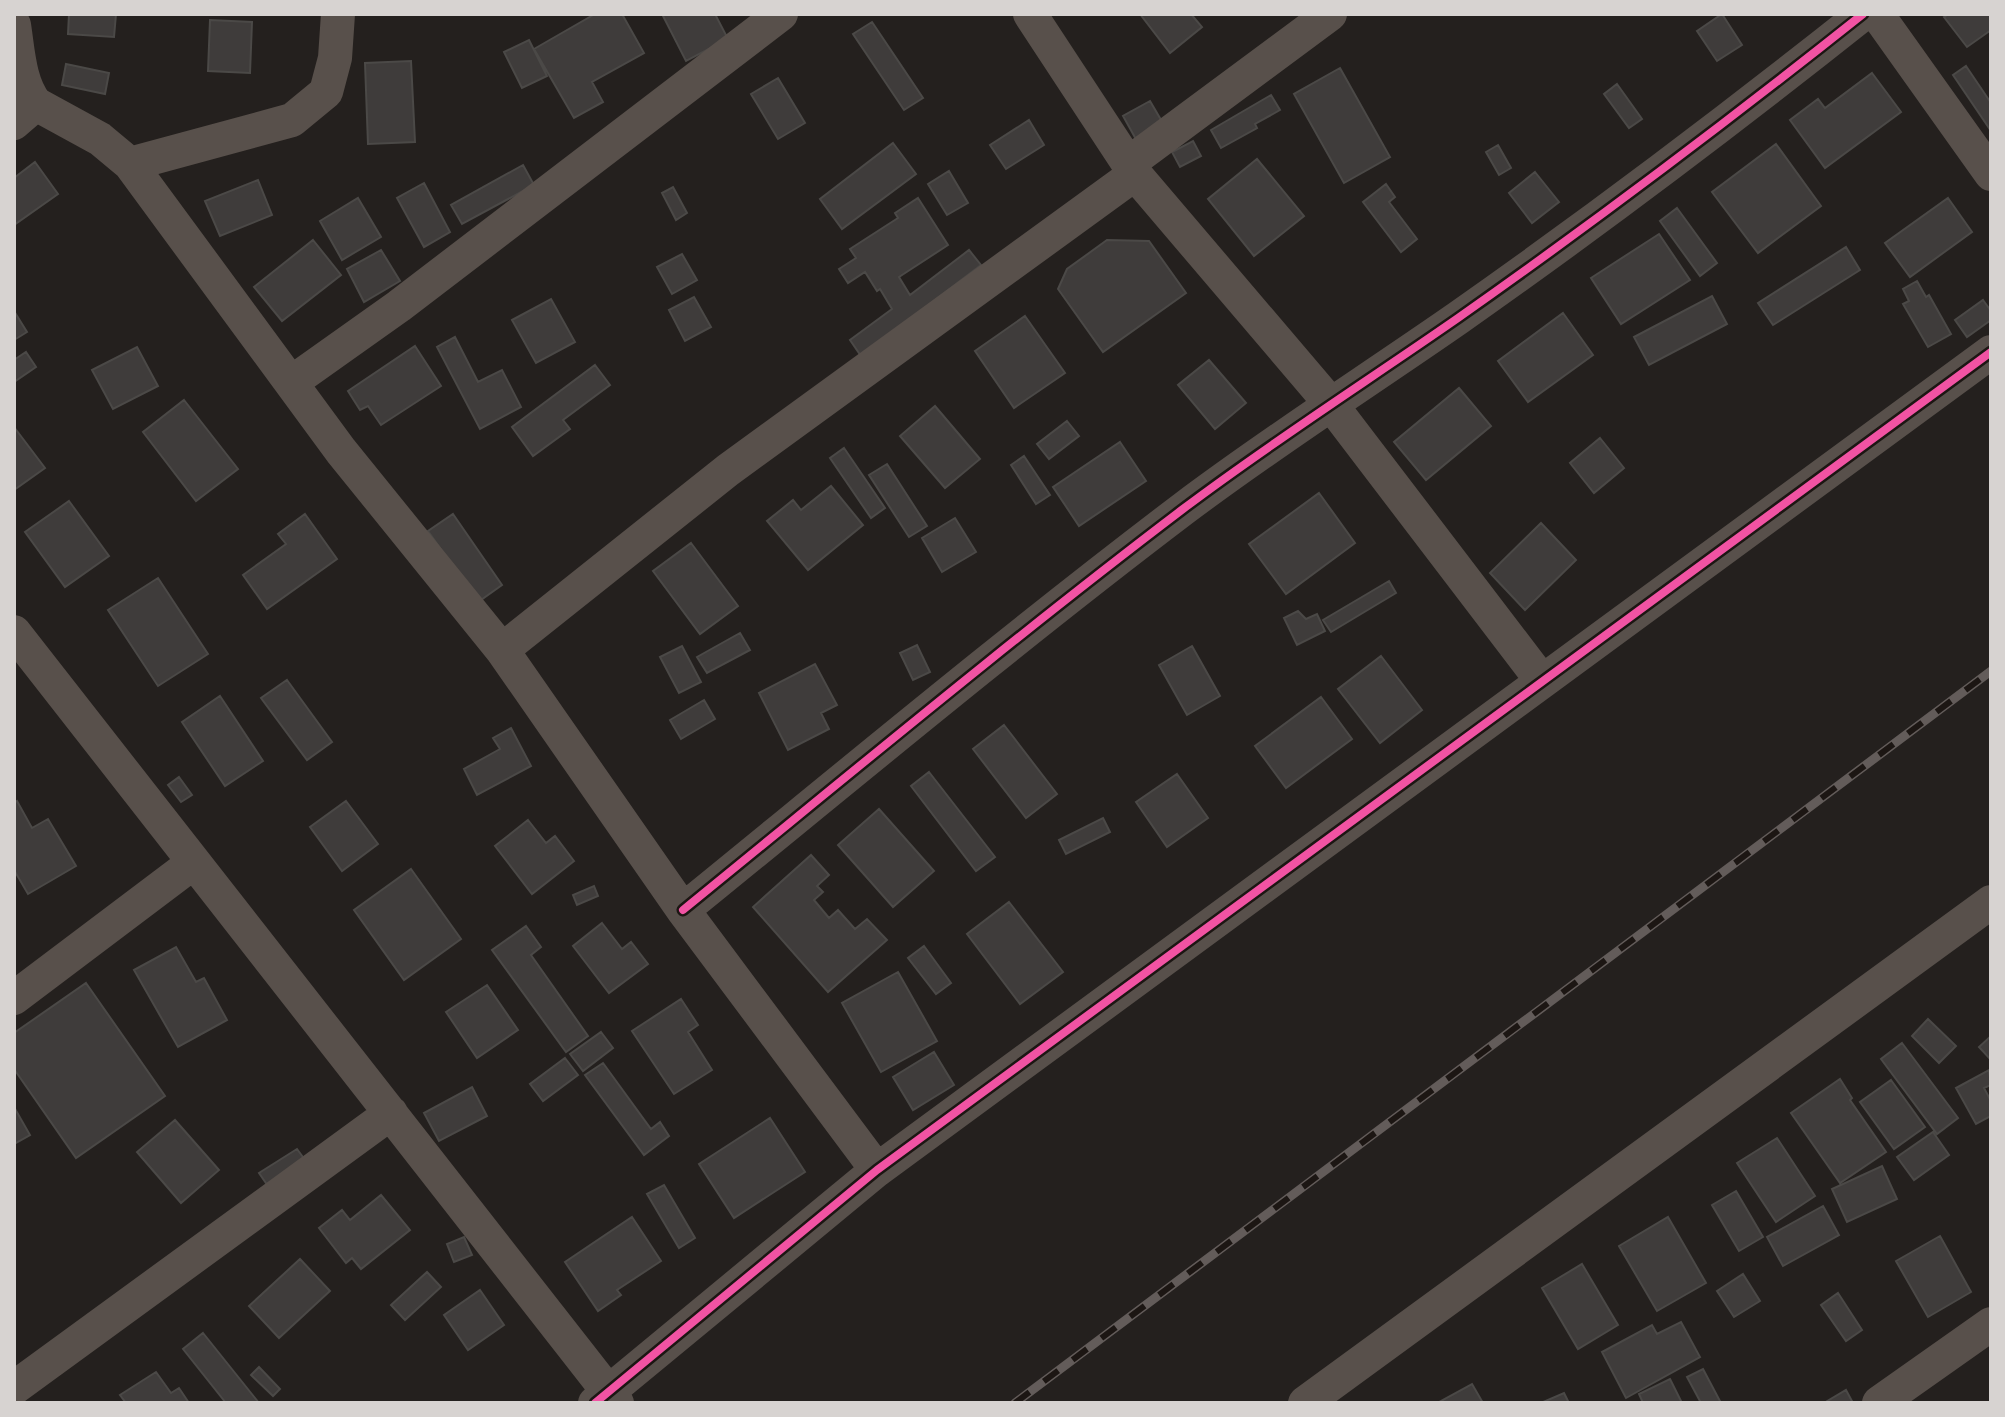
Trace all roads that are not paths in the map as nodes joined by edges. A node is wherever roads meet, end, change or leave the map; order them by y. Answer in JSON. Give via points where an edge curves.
{"nodes":[{"id":1,"x":338,"y":14,"type":"edge"},
{"id":2,"x":781,"y":14,"type":"edge"},
{"id":3,"x":1030,"y":14,"type":"edge"},
{"id":4,"x":1330,"y":14,"type":"edge"},
{"id":5,"x":1863,"y":14,"type":"edge"},
{"id":6,"x":1877,"y":14,"type":"edge"},
{"id":7,"x":14,"y":25,"type":"edge"},
{"id":8,"x":25,"y":113,"type":"edge"},
{"id":9,"x":130,"y":164,"type":"junction"},
{"id":10,"x":1132,"y":169,"type":"junction"},
{"id":11,"x":1991,"y":174,"type":"edge"},
{"id":12,"x":1991,"y":352,"type":"edge"},
{"id":13,"x":292,"y":382,"type":"junction"},
{"id":14,"x":1330,"y":403,"type":"junction"},
{"id":15,"x":14,"y":632,"type":"edge"},
{"id":16,"x":502,"y":650,"type":"junction"},
{"id":17,"x":1542,"y":681,"type":"junction"},
{"id":18,"x":193,"y":863,"type":"junction"},
{"id":19,"x":1991,"y":902,"type":"edge"},
{"id":20,"x":683,"y":910,"type":"junction"},
{"id":21,"x":14,"y":998,"type":"edge"},
{"id":22,"x":391,"y":1113,"type":"junction"},
{"id":23,"x":877,"y":1170,"type":"junction"},
{"id":24,"x":1991,"y":1324,"type":"edge"},
{"id":25,"x":14,"y":1388,"type":"edge"},
{"id":26,"x":606,"y":1400,"type":"edge"},
{"id":27,"x":1305,"y":1403,"type":"edge"},
{"id":28,"x":1879,"y":1403,"type":"edge"}],
"edges":[{"from":1,"to":9,"type":"street","via":[[326,92],[292,120]]},
{"from":2,"to":13,"type":"street"},
{"from":3,"to":10,"type":"street"},
{"from":4,"to":10,"type":"street"},
{"from":5,"to":14,"type":"street","via":[[1749,105],[1458,318]]},
{"from":6,"to":11,"type":"street"},
{"from":7,"to":8,"type":"street","via":[[30,97]]},
{"from":8,"to":9,"type":"street","via":[[100,139]]},
{"from":9,"to":13,"type":"street"},
{"from":10,"to":14,"type":"street"},
{"from":10,"to":16,"type":"street","via":[[728,470]]},
{"from":12,"to":17,"type":"street"},
{"from":13,"to":16,"type":"street"},
{"from":14,"to":17,"type":"street"},
{"from":14,"to":20,"type":"street","via":[[973,673]]},
{"from":15,"to":18,"type":"street"},
{"from":16,"to":20,"type":"street"},
{"from":17,"to":23,"type":"street"},
{"from":18,"to":21,"type":"street"},
{"from":18,"to":22,"type":"street"},
{"from":19,"to":27,"type":"street"},
{"from":20,"to":23,"type":"street"},
{"from":22,"to":25,"type":"street"},
{"from":22,"to":26,"type":"street"},
{"from":23,"to":26,"type":"street"},
{"from":24,"to":28,"type":"street"}]}
